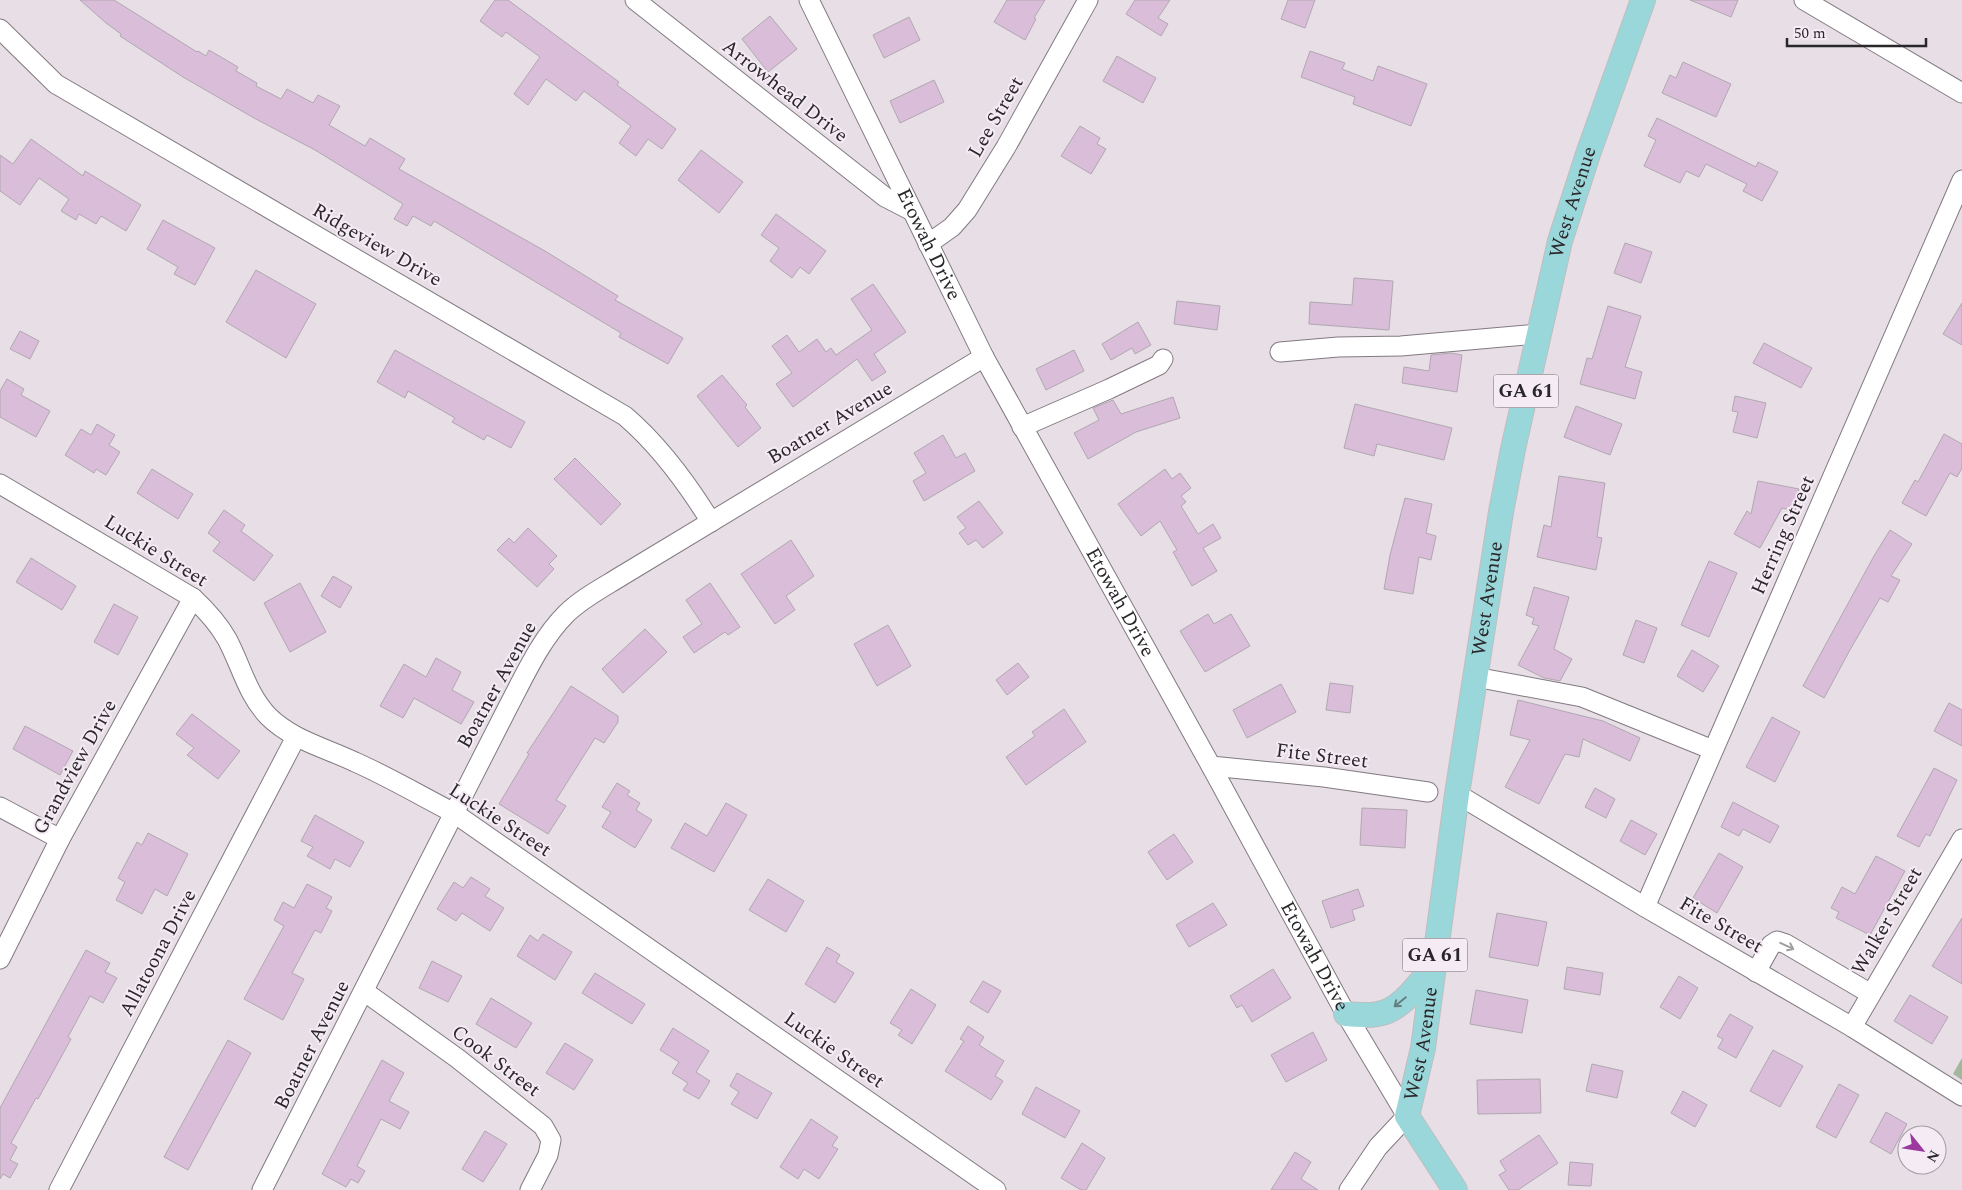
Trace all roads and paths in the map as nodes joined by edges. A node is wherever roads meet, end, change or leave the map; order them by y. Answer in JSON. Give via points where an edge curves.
{"nodes":[{"id":1,"x":635,"y":0,"type":"edge"},
{"id":2,"x":809,"y":0,"type":"edge"},
{"id":3,"x":1088,"y":0,"type":"edge"},
{"id":4,"x":1643,"y":0,"type":"edge"},
{"id":5,"x":1804,"y":0,"type":"edge"},
{"id":6,"x":0,"y":28,"type":"edge"},
{"id":7,"x":1962,"y":94,"type":"edge"},
{"id":8,"x":1962,"y":180,"type":"edge"},
{"id":9,"x":912,"y":211,"type":"junction"},
{"id":10,"x":928,"y":244,"type":"junction"},
{"id":11,"x":1538,"y":334,"type":"junction"},
{"id":12,"x":1280,"y":352,"type":"dead end"},
{"id":13,"x":984,"y":357,"type":"junction"},
{"id":14,"x":1163,"y":359,"type":"dead end"},
{"id":15,"x":1022,"y":427,"type":"junction"},
{"id":16,"x":0,"y":484,"type":"edge"},
{"id":17,"x":711,"y":522,"type":"junction"},
{"id":18,"x":194,"y":598,"type":"junction"},
{"id":19,"x":1475,"y":677,"type":"junction"},
{"id":20,"x":296,"y":737,"type":"junction"},
{"id":21,"x":1713,"y":750,"type":"junction"},
{"id":22,"x":1211,"y":766,"type":"junction"},
{"id":23,"x":1428,"y":792,"type":"dead end"},
{"id":24,"x":1457,"y":794,"type":"junction"},
{"id":25,"x":0,"y":807,"type":"edge"},
{"id":26,"x":454,"y":813,"type":"junction"},
{"id":27,"x":1962,"y":838,"type":"edge"},
{"id":28,"x":60,"y":839,"type":"junction"},
{"id":29,"x":1955,"y":868,"type":"edge"},
{"id":30,"x":1644,"y":907,"type":"junction"},
{"id":31,"x":0,"y":960,"type":"edge"},
{"id":32,"x":1434,"y":966,"type":"junction"},
{"id":33,"x":1756,"y":972,"type":"junction"},
{"id":34,"x":365,"y":992,"type":"junction"},
{"id":35,"x":1871,"y":994,"type":"junction"},
{"id":36,"x":1346,"y":1014,"type":"junction"},
{"id":37,"x":1852,"y":1027,"type":"junction"},
{"id":38,"x":1962,"y":1096,"type":"edge"},
{"id":39,"x":1407,"y":1116,"type":"junction"},
{"id":40,"x":60,"y":1190,"type":"edge"},
{"id":41,"x":262,"y":1190,"type":"edge"},
{"id":42,"x":530,"y":1190,"type":"edge"},
{"id":43,"x":996,"y":1190,"type":"edge"},
{"id":44,"x":1348,"y":1190,"type":"edge"},
{"id":45,"x":1455,"y":1190,"type":"edge"}],
"edges":[{"from":1,"to":9,"type":"street","name":"Arrowhead Drive","via":[[885,197]]},
{"from":2,"to":9,"type":"street","name":"Etowah Drive"},
{"from":3,"to":10,"type":"street","name":"Lee Street","via":[[967,210],[952,227]]},
{"from":4,"to":11,"type":"main road","name":"West Avenue","number":"GA 61","via":[[1560,241]]},
{"from":5,"to":7,"type":"street"},
{"from":6,"to":17,"type":"street","name":"Ridgeview Drive","via":[[56,84],[625,416],[663,454]]},
{"from":8,"to":21,"type":"street","name":"Herring Street"},
{"from":9,"to":10,"type":"street","name":"Etowah Drive"},
{"from":10,"to":13,"type":"street","name":"Etowah Drive"},
{"from":11,"to":12,"type":"street"},
{"from":11,"to":19,"type":"main road","name":"West Avenue","number":"GA 61","via":[[1501,512]]},
{"from":13,"to":15,"type":"street","name":"Etowah Drive"},
{"from":13,"to":17,"type":"street","name":"Boatner Avenue"},
{"from":14,"to":15,"type":"street","via":[[1159,365]]},
{"from":15,"to":22,"type":"street","name":"Etowah Drive"},
{"from":16,"to":18,"type":"street","name":"Luckie Street"},
{"from":17,"to":26,"type":"street","name":"Boatner Avenue","via":[[579,603],[556,624],[507,709]]},
{"from":18,"to":20,"type":"street","name":"Luckie Street","via":[[214,618],[256,701],[268,716]]},
{"from":18,"to":28,"type":"street","name":"Grandview Drive"},
{"from":19,"to":21,"type":"street","via":[[1582,697]]},
{"from":19,"to":24,"type":"main road","name":"West Avenue","number":"GA 61"},
{"from":20,"to":26,"type":"street","name":"Luckie Street","via":[[356,762]]},
{"from":20,"to":40,"type":"street","name":"Allatoona Drive"},
{"from":21,"to":30,"type":"street","name":"Herring Street"},
{"from":22,"to":23,"type":"street","name":"Fite Street","via":[[1324,777]]},
{"from":22,"to":36,"type":"street","name":"Etowah Drive"},
{"from":24,"to":30,"type":"street","name":"Fite Street"},
{"from":24,"to":32,"type":"main road","name":"West Avenue","number":"GA 61"},
{"from":25,"to":28,"type":"street"},
{"from":26,"to":34,"type":"street","name":"Boatner Avenue"},
{"from":26,"to":43,"type":"street","name":"Luckie Street"},
{"from":27,"to":29,"type":"street","name":"Walker Street"},
{"from":28,"to":31,"type":"street","name":"Grandview Drive"},
{"from":29,"to":35,"type":"street","name":"Walker Street"},
{"from":30,"to":33,"type":"street","name":"Fite Street"},
{"from":32,"to":36,"type":"main road","one_way":true,"via":[[1408,995],[1387,1011],[1365,1016]]},
{"from":32,"to":39,"type":"main road","name":"West Avenue","number":"GA 61","via":[[1423,1048]]},
{"from":33,"to":35,"type":"street","one_way":true,"via":[[1771,945],[1777,941]]},
{"from":33,"to":37,"type":"street","name":"Fite Street"},
{"from":34,"to":41,"type":"street","name":"Boatner Avenue"},
{"from":34,"to":42,"type":"street","name":"Cook Street","via":[[543,1126],[551,1140],[548,1155]]},
{"from":35,"to":37,"type":"street","name":"Walker Street"},
{"from":36,"to":39,"type":"street","name":"Etowah Drive"},
{"from":37,"to":38,"type":"street","name":"Fite Street"},
{"from":39,"to":44,"type":"street","name":"West Avenue","via":[[1378,1147]]},
{"from":39,"to":45,"type":"main road","name":"Etowah Drive"}]}
